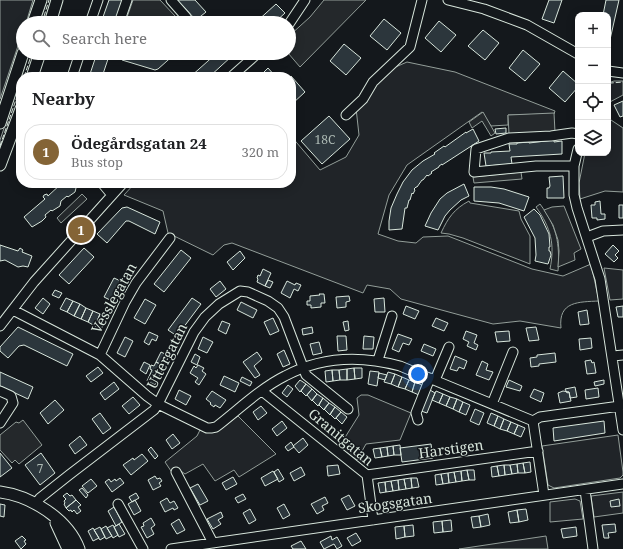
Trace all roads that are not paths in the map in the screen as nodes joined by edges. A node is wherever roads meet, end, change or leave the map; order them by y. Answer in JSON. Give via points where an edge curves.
{"nodes":[{"id":1,"x":41,"y":0,"type":"edge"},
{"id":2,"x":57,"y":0,"type":"edge"},
{"id":3,"x":98,"y":0,"type":"edge"},
{"id":4,"x":127,"y":0,"type":"edge"},
{"id":5,"x":171,"y":0,"type":"edge"},
{"id":6,"x":305,"y":0,"type":"edge"},
{"id":7,"x":422,"y":0,"type":"edge"},
{"id":8,"x":448,"y":0,"type":"edge"},
{"id":9,"x":35,"y":16,"type":"edge"},
{"id":10,"x":52,"y":16,"type":"edge"},
{"id":11,"x":92,"y":16,"type":"edge"},
{"id":12,"x":121,"y":16,"type":"edge"},
{"id":13,"x":185,"y":16,"type":"edge"},
{"id":14,"x":294,"y":16,"type":"edge"},
{"id":15,"x":575,"y":52,"type":"edge"},
{"id":16,"x":21,"y":60,"type":"edge"},
{"id":17,"x":38,"y":60,"type":"edge"},
{"id":18,"x":78,"y":60,"type":"edge"},
{"id":19,"x":250,"y":60,"type":"edge"},
{"id":20,"x":611,"y":71,"type":"edge"},
{"id":21,"x":17,"y":72,"type":"edge"},
{"id":22,"x":34,"y":72,"type":"edge"},
{"id":23,"x":74,"y":72,"type":"edge"},
{"id":24,"x":237,"y":72,"type":"edge"},
{"id":25,"x":623,"y":73,"type":"edge"},
{"id":26,"x":16,"y":74,"type":"edge"},
{"id":27,"x":346,"y":115,"type":"dead end"},
{"id":28,"x":16,"y":122,"type":"edge"},
{"id":29,"x":0,"y":123,"type":"edge"},
{"id":30,"x":575,"y":134,"type":"edge"},
{"id":31,"x":576,"y":156,"type":"edge"},
{"id":32,"x":0,"y":165,"type":"edge"},
{"id":33,"x":574,"y":166,"type":"junction"},
{"id":34,"x":106,"y":188,"type":"edge"},
{"id":35,"x":118,"y":188,"type":"edge"},
{"id":36,"x":112,"y":195,"type":"junction"},
{"id":37,"x":623,"y":230,"type":"edge"},
{"id":38,"x":587,"y":237,"type":"junction"},
{"id":39,"x":170,"y":238,"type":"dead end"},
{"id":40,"x":13,"y":310,"type":"junction"},
{"id":41,"x":392,"y":316,"type":"dead end"},
{"id":42,"x":0,"y":326,"type":"edge"},
{"id":43,"x":449,"y":347,"type":"dead end"},
{"id":44,"x":513,"y":352,"type":"dead end"},
{"id":45,"x":100,"y":355,"type":"junction"},
{"id":46,"x":623,"y":355,"type":"edge"},
{"id":47,"x":612,"y":356,"type":"junction"},
{"id":48,"x":378,"y":360,"type":"junction"},
{"id":49,"x":303,"y":368,"type":"junction"},
{"id":50,"x":432,"y":379,"type":"junction"},
{"id":51,"x":0,"y":391,"type":"edge"},
{"id":52,"x":262,"y":391,"type":"junction"},
{"id":53,"x":158,"y":404,"type":"junction"},
{"id":54,"x":492,"y":404,"type":"junction"},
{"id":55,"x":620,"y":406,"type":"junction"},
{"id":56,"x":348,"y":409,"type":"dead end"},
{"id":57,"x":418,"y":420,"type":"dead end"},
{"id":58,"x":533,"y":421,"type":"junction"},
{"id":59,"x":0,"y":423,"type":"edge"},
{"id":60,"x":623,"y":430,"type":"edge"},
{"id":61,"x":538,"y":451,"type":"junction"},
{"id":62,"x":176,"y":472,"type":"dead end"},
{"id":63,"x":367,"y":475,"type":"junction"},
{"id":64,"x":623,"y":484,"type":"edge"},
{"id":65,"x":585,"y":490,"type":"junction"},
{"id":66,"x":0,"y":492,"type":"edge"},
{"id":67,"x":544,"y":495,"type":"junction"},
{"id":68,"x":36,"y":503,"type":"junction"},
{"id":69,"x":118,"y":504,"type":"dead end"},
{"id":70,"x":51,"y":515,"type":"junction"},
{"id":71,"x":374,"y":520,"type":"junction"},
{"id":72,"x":213,"y":543,"type":"junction"},
{"id":73,"x":194,"y":548,"type":"edge"},
{"id":74,"x":68,"y":549,"type":"edge"},
{"id":75,"x":78,"y":549,"type":"edge"},
{"id":76,"x":143,"y":549,"type":"edge"},
{"id":77,"x":171,"y":549,"type":"edge"},
{"id":78,"x":593,"y":549,"type":"edge"}],
"edges":[{"from":1,"to":9,"type":"main road"},
{"from":2,"to":10,"type":"main road"},
{"from":3,"to":11,"type":"street"},
{"from":4,"to":12,"type":"street"},
{"from":5,"to":13,"type":"street"},
{"from":6,"to":14,"type":"street"},
{"from":7,"to":27,"type":"street","via":[[410,47],[373,82],[362,99]]},
{"from":8,"to":15,"type":"street","via":[[484,9],[527,25]]},
{"from":16,"to":21,"type":"main road"},
{"from":17,"to":22,"type":"main road"},
{"from":18,"to":23,"type":"street"},
{"from":19,"to":24,"type":"street"},
{"from":20,"to":25,"type":"street"},
{"from":26,"to":29,"type":"main road"},
{"from":28,"to":32,"type":"main road"},
{"from":30,"to":33,"type":"street","via":[[509,138],[476,149],[474,172],[536,166]]},
{"from":31,"to":33,"type":"street"},
{"from":33,"to":38,"type":"street","via":[[574,195]]},
{"from":34,"to":36,"type":"street"},
{"from":35,"to":36,"type":"street"},
{"from":36,"to":40,"type":"street","via":[[34,282]]},
{"from":37,"to":38,"type":"street","via":[[604,231]]},
{"from":38,"to":47,"type":"street","via":[[600,279]]},
{"from":39,"to":45,"type":"street","name":"Vesslegatan","via":[[136,283]]},
{"from":40,"to":42,"type":"street"},
{"from":40,"to":45,"type":"street"},
{"from":41,"to":48,"type":"street"},
{"from":43,"to":50,"type":"street"},
{"from":44,"to":54,"type":"street"},
{"from":45,"to":53,"type":"street"},
{"from":46,"to":47,"type":"street"},
{"from":47,"to":55,"type":"street"},
{"from":48,"to":49,"type":"street","via":[[332,360]]},
{"from":48,"to":50,"type":"street"},
{"from":49,"to":52,"type":"street","via":[[284,376]]},
{"from":49,"to":53,"type":"street","name":"Uttergatan","via":[[278,308],[248,292],[240,291],[219,304],[197,327]]},
{"from":49,"to":56,"type":"street","via":[[309,378]]},
{"from":50,"to":54,"type":"street"},
{"from":50,"to":57,"type":"street","via":[[416,413]]},
{"from":51,"to":59,"type":"street","via":[[11,396],[13,403]]},
{"from":52,"to":53,"type":"street","via":[[216,427],[211,428]]},
{"from":52,"to":63,"type":"street","name":"Granitgatan"},
{"from":53,"to":68,"type":"street","name":"Uttergatan","via":[[154,410]]},
{"from":54,"to":58,"type":"street"},
{"from":55,"to":58,"type":"street","via":[[540,417]]},
{"from":55,"to":60,"type":"street"},
{"from":58,"to":61,"type":"street"},
{"from":61,"to":63,"type":"street","name":"Harstigen"},
{"from":61,"to":67,"type":"street"},
{"from":62,"to":72,"type":"street"},
{"from":63,"to":71,"type":"street","name":"Granitgatan"},
{"from":64,"to":65,"type":"street","name":"Skogsgatan"},
{"from":65,"to":67,"type":"street","name":"Skogsgatan"},
{"from":65,"to":78,"type":"street"},
{"from":66,"to":68,"type":"main road"},
{"from":67,"to":71,"type":"street","name":"Skogsgatan"},
{"from":68,"to":70,"type":"main road"},
{"from":69,"to":76,"type":"street"},
{"from":70,"to":74,"type":"main road"},
{"from":70,"to":75,"type":"main road","via":[[66,527]]},
{"from":71,"to":72,"type":"street","name":"Skogsgatan"},
{"from":72,"to":73,"type":"street","name":"Skogsgatan"},
{"from":73,"to":77,"type":"street","name":"Skogsgatan"}]}
